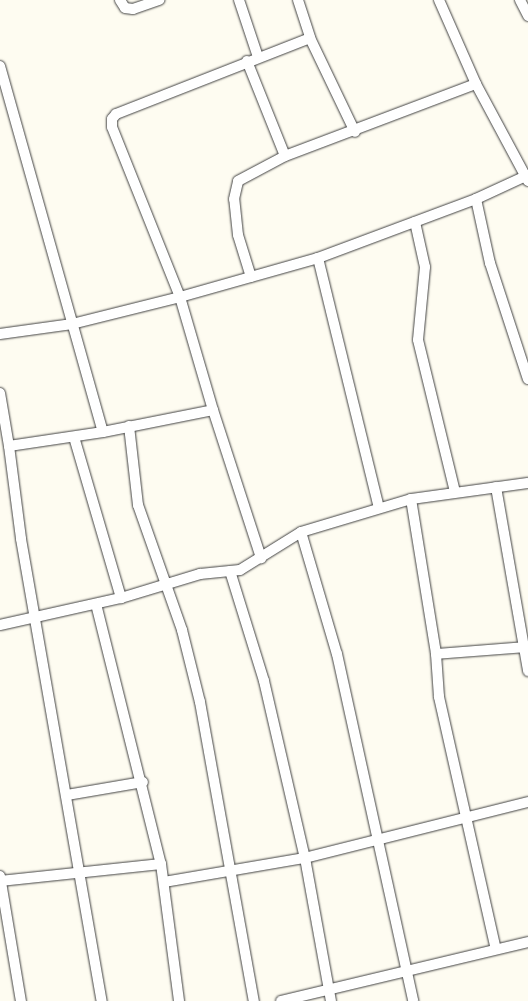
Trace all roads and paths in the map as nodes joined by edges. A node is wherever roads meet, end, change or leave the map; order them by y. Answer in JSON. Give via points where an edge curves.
{"nodes":[{"id":1,"x":120,"y":0,"type":"edge"},
{"id":2,"x":158,"y":0,"type":"edge"},
{"id":3,"x":239,"y":0,"type":"edge"},
{"id":4,"x":298,"y":0,"type":"edge"},
{"id":5,"x":439,"y":0,"type":"edge"},
{"id":6,"x":520,"y":0,"type":"edge"},
{"id":7,"x":528,"y":16,"type":"edge"},
{"id":8,"x":310,"y":38,"type":"junction"},
{"id":9,"x":258,"y":56,"type":"junction"},
{"id":10,"x":247,"y":61,"type":"junction"},
{"id":11,"x":0,"y":66,"type":"edge"},
{"id":12,"x":476,"y":84,"type":"junction"},
{"id":13,"x":5,"y":100,"type":"edge"},
{"id":14,"x":356,"y":132,"type":"junction"},
{"id":15,"x":286,"y":156,"type":"junction"},
{"id":16,"x":527,"y":177,"type":"edge"},
{"id":17,"x":476,"y":199,"type":"junction"},
{"id":18,"x":415,"y":222,"type":"junction"},
{"id":19,"x":318,"y":258,"type":"junction"},
{"id":20,"x":251,"y":277,"type":"junction"},
{"id":21,"x":180,"y":297,"type":"junction"},
{"id":22,"x":72,"y":324,"type":"junction"},
{"id":23,"x":0,"y":334,"type":"edge"},
{"id":24,"x":528,"y":379,"type":"edge"},
{"id":25,"x":0,"y":393,"type":"edge"},
{"id":26,"x":213,"y":410,"type":"junction"},
{"id":27,"x":129,"y":426,"type":"junction"},
{"id":28,"x":102,"y":432,"type":"junction"},
{"id":29,"x":74,"y":436,"type":"junction"},
{"id":30,"x":5,"y":439,"type":"edge"},
{"id":31,"x":528,"y":483,"type":"edge"},
{"id":32,"x":496,"y":487,"type":"junction"},
{"id":33,"x":455,"y":492,"type":"junction"},
{"id":34,"x":411,"y":499,"type":"junction"},
{"id":35,"x":379,"y":508,"type":"junction"},
{"id":36,"x":301,"y":532,"type":"junction"},
{"id":37,"x":261,"y":558,"type":"junction"},
{"id":38,"x":230,"y":571,"type":"junction"},
{"id":39,"x":167,"y":584,"type":"junction"},
{"id":40,"x":120,"y":598,"type":"junction"},
{"id":41,"x":96,"y":604,"type":"junction"},
{"id":42,"x":36,"y":618,"type":"junction"},
{"id":43,"x":0,"y":624,"type":"edge"},
{"id":44,"x":526,"y":647,"type":"edge"},
{"id":45,"x":436,"y":654,"type":"junction"},
{"id":46,"x":528,"y":671,"type":"edge"},
{"id":47,"x":143,"y":782,"type":"junction"},
{"id":48,"x":67,"y":795,"type":"junction"},
{"id":49,"x":528,"y":802,"type":"edge"},
{"id":50,"x":465,"y":818,"type":"junction"},
{"id":51,"x":378,"y":840,"type":"junction"},
{"id":52,"x":305,"y":858,"type":"junction"},
{"id":53,"x":161,"y":864,"type":"junction"},
{"id":54,"x":229,"y":871,"type":"junction"},
{"id":55,"x":80,"y":873,"type":"junction"},
{"id":56,"x":0,"y":879,"type":"edge"},
{"id":57,"x":164,"y":882,"type":"junction"},
{"id":58,"x":528,"y":942,"type":"edge"},
{"id":59,"x":496,"y":949,"type":"junction"},
{"id":60,"x":408,"y":969,"type":"junction"},
{"id":61,"x":329,"y":987,"type":"junction"},
{"id":62,"x":22,"y":1001,"type":"edge"},
{"id":63,"x":102,"y":1001,"type":"edge"},
{"id":64,"x":179,"y":1001,"type":"edge"},
{"id":65,"x":254,"y":1001,"type":"edge"},
{"id":66,"x":281,"y":1001,"type":"edge"},
{"id":67,"x":332,"y":1001,"type":"edge"},
{"id":68,"x":413,"y":1001,"type":"edge"}],
"edges":[{"from":1,"to":2,"type":"street","via":[[125,8],[133,9]]},
{"from":3,"to":9,"type":"street"},
{"from":4,"to":8,"type":"street"},
{"from":5,"to":12,"type":"street"},
{"from":6,"to":7,"type":"street"},
{"from":8,"to":9,"type":"street"},
{"from":8,"to":14,"type":"street"},
{"from":9,"to":10,"type":"street"},
{"from":10,"to":15,"type":"street"},
{"from":10,"to":21,"type":"street","via":[[116,114],[112,119],[115,136]]},
{"from":11,"to":13,"type":"street"},
{"from":12,"to":14,"type":"street"},
{"from":12,"to":16,"type":"street"},
{"from":13,"to":22,"type":"street"},
{"from":14,"to":15,"type":"street"},
{"from":15,"to":20,"type":"street","via":[[238,181],[234,188],[238,236]]},
{"from":16,"to":17,"type":"street"},
{"from":17,"to":18,"type":"street"},
{"from":17,"to":24,"type":"street","via":[[490,263]]},
{"from":18,"to":19,"type":"street"},
{"from":18,"to":33,"type":"street","via":[[425,267],[418,340]]},
{"from":19,"to":20,"type":"street"},
{"from":19,"to":35,"type":"street"},
{"from":20,"to":21,"type":"street"},
{"from":21,"to":22,"type":"street"},
{"from":21,"to":26,"type":"street"},
{"from":22,"to":23,"type":"street"},
{"from":22,"to":28,"type":"street"},
{"from":25,"to":30,"type":"street"},
{"from":26,"to":27,"type":"street"},
{"from":26,"to":37,"type":"street"},
{"from":27,"to":28,"type":"street"},
{"from":27,"to":39,"type":"street","via":[[138,505]]},
{"from":28,"to":29,"type":"street"},
{"from":29,"to":30,"type":"street"},
{"from":29,"to":40,"type":"street"},
{"from":30,"to":42,"type":"street"},
{"from":31,"to":32,"type":"street"},
{"from":32,"to":33,"type":"street"},
{"from":32,"to":44,"type":"street"},
{"from":33,"to":34,"type":"street"},
{"from":34,"to":35,"type":"street"},
{"from":34,"to":45,"type":"street"},
{"from":35,"to":36,"type":"street"},
{"from":36,"to":37,"type":"street"},
{"from":36,"to":51,"type":"street","via":[[324,602]]},
{"from":37,"to":38,"type":"street"},
{"from":38,"to":39,"type":"street","via":[[200,574]]},
{"from":38,"to":52,"type":"street","via":[[260,667]]},
{"from":39,"to":40,"type":"street"},
{"from":39,"to":54,"type":"street","via":[[200,702]]},
{"from":40,"to":41,"type":"street"},
{"from":41,"to":42,"type":"street"},
{"from":41,"to":47,"type":"street"},
{"from":42,"to":43,"type":"street"},
{"from":42,"to":48,"type":"street"},
{"from":44,"to":45,"type":"street"},
{"from":44,"to":46,"type":"street"},
{"from":45,"to":50,"type":"street","via":[[438,697]]},
{"from":47,"to":48,"type":"street"},
{"from":47,"to":53,"type":"street"},
{"from":48,"to":55,"type":"street"},
{"from":49,"to":50,"type":"street"},
{"from":50,"to":51,"type":"street"},
{"from":50,"to":59,"type":"street"},
{"from":51,"to":52,"type":"street"},
{"from":51,"to":60,"type":"street"},
{"from":52,"to":54,"type":"street"},
{"from":52,"to":61,"type":"street"},
{"from":53,"to":55,"type":"street"},
{"from":53,"to":57,"type":"street"},
{"from":54,"to":57,"type":"street"},
{"from":54,"to":65,"type":"street"},
{"from":55,"to":56,"type":"street"},
{"from":55,"to":63,"type":"street"},
{"from":56,"to":62,"type":"street"},
{"from":57,"to":64,"type":"street"},
{"from":58,"to":59,"type":"street"},
{"from":59,"to":60,"type":"street"},
{"from":60,"to":61,"type":"street"},
{"from":60,"to":68,"type":"street"},
{"from":61,"to":66,"type":"street"},
{"from":61,"to":67,"type":"street"}]}
